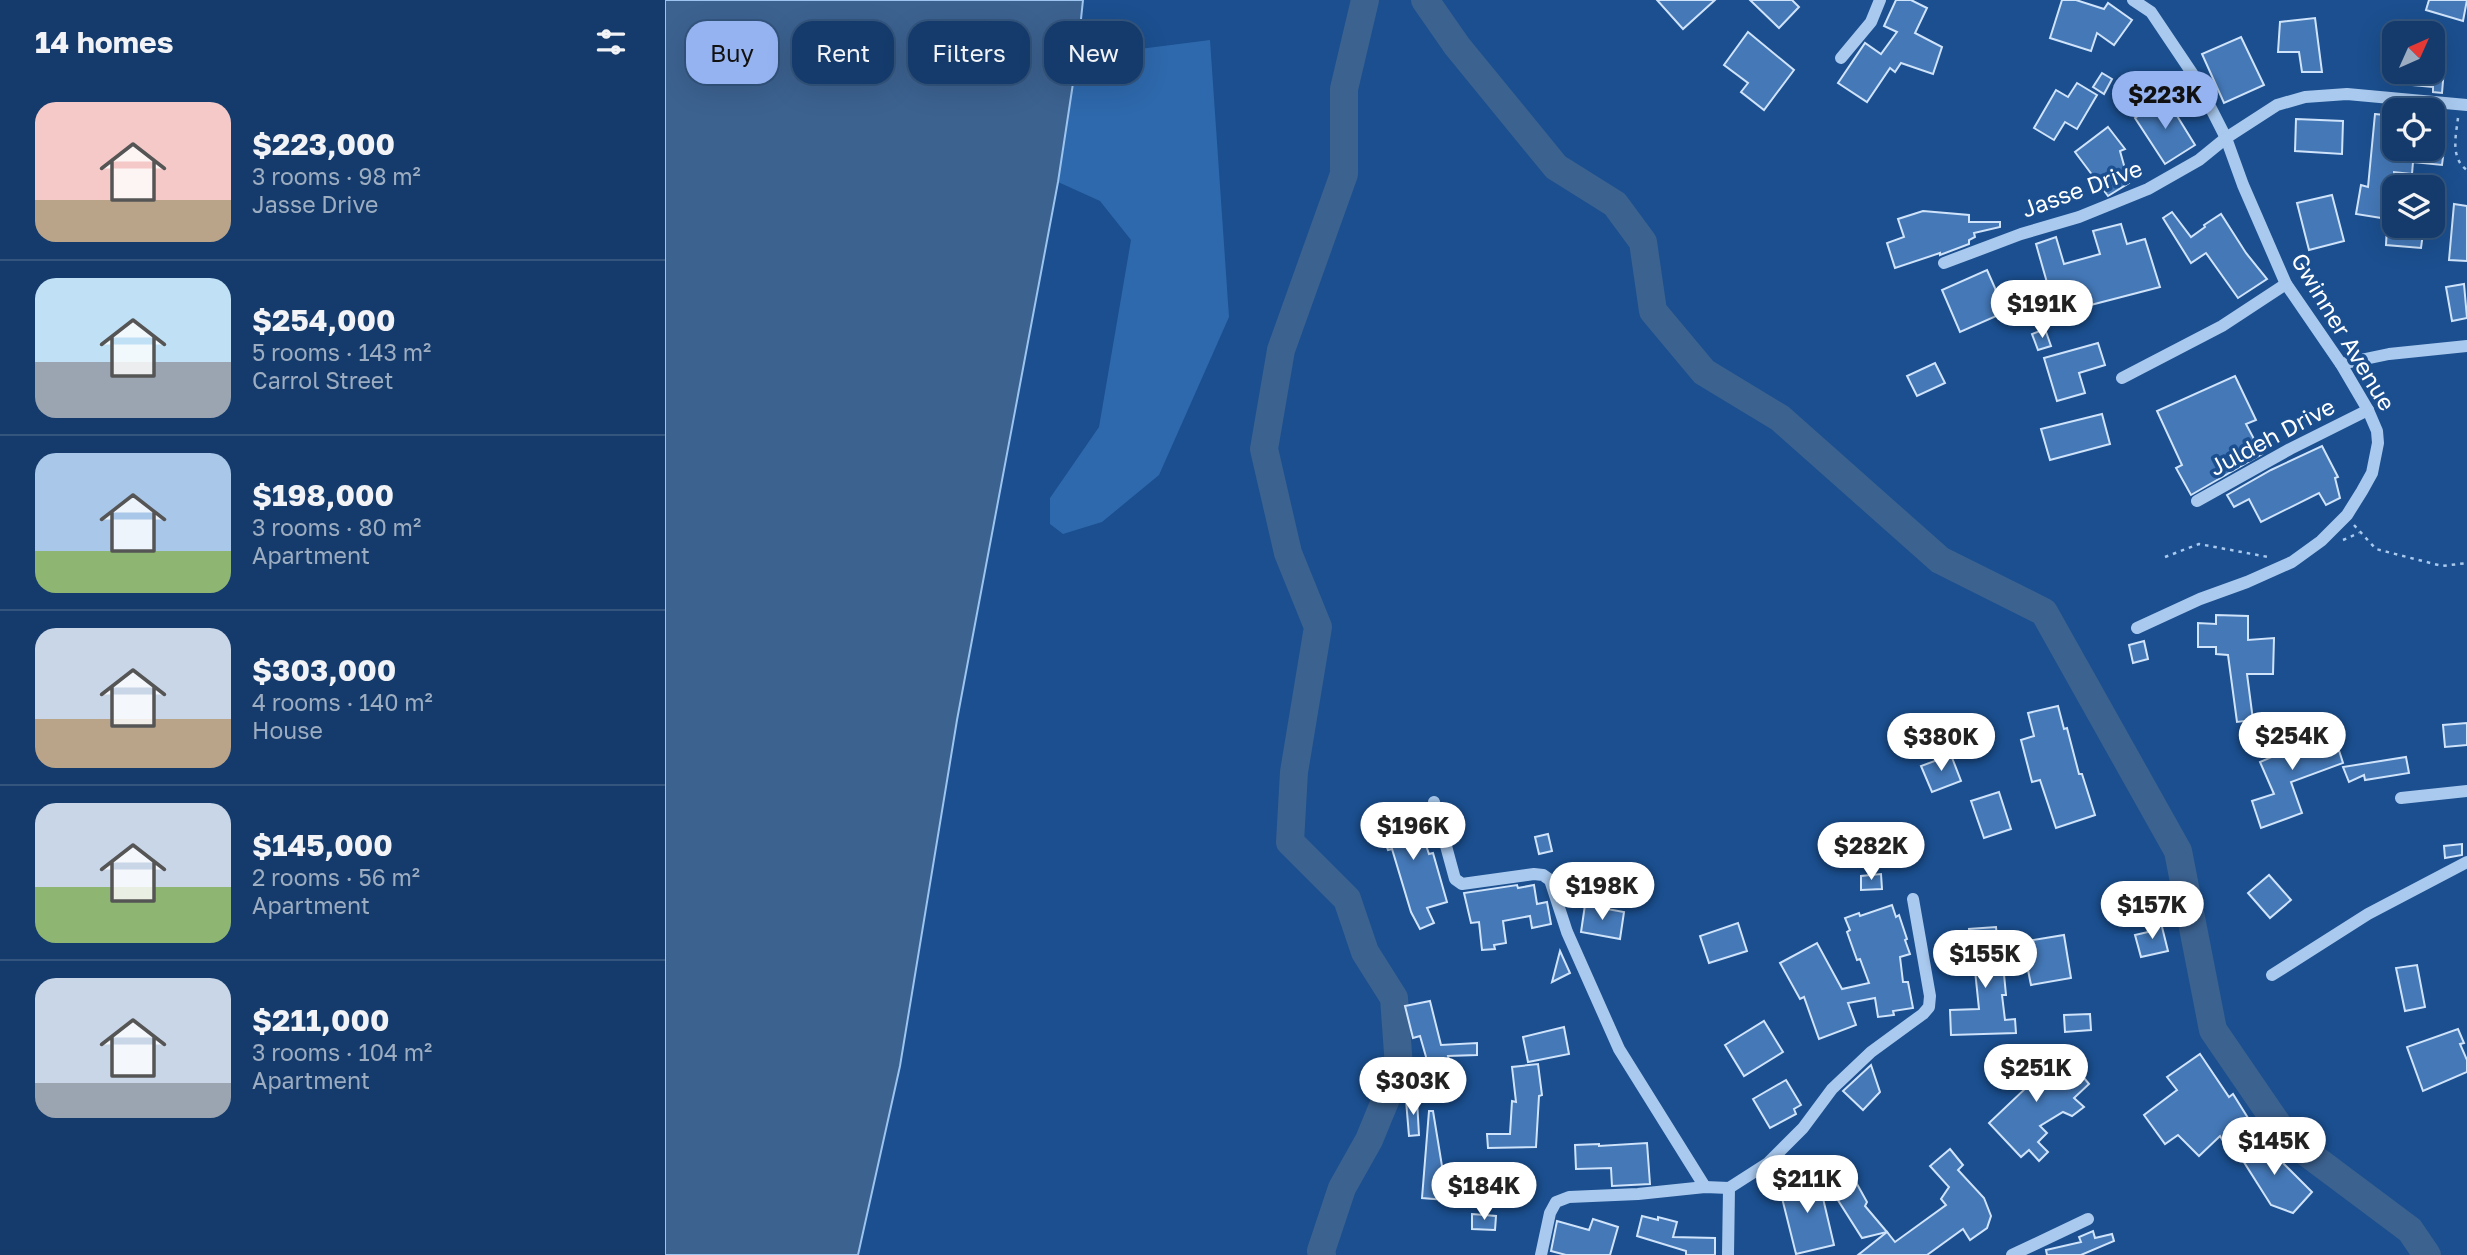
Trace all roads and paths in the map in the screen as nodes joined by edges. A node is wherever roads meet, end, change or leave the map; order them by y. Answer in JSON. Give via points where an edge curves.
{"nodes":[{"id":1,"x":1880,"y":0,"type":"edge"},
{"id":2,"x":2133,"y":0,"type":"edge"},
{"id":3,"x":2159,"y":0,"type":"edge"},
{"id":4,"x":2151,"y":12,"type":"junction"},
{"id":5,"x":1841,"y":58,"type":"dead end"},
{"id":6,"x":2463,"y":105,"type":"edge"},
{"id":7,"x":2226,"y":138,"type":"junction"},
{"id":8,"x":2467,"y":170,"type":"edge"},
{"id":9,"x":1944,"y":263,"type":"dead end"},
{"id":10,"x":2286,"y":284,"type":"junction"},
{"id":11,"x":2467,"y":346,"type":"edge"},
{"id":12,"x":2341,"y":364,"type":"junction"},
{"id":13,"x":2122,"y":378,"type":"dead end"},
{"id":14,"x":2368,"y":410,"type":"junction"},
{"id":15,"x":2197,"y":502,"type":"dead end"},
{"id":16,"x":2347,"y":515,"type":"junction"},
{"id":17,"x":2359,"y":533,"type":"junction"},
{"id":18,"x":2336,"y":542,"type":"dead end"},
{"id":19,"x":2165,"y":557,"type":"dead end"},
{"id":20,"x":2292,"y":562,"type":"junction"},
{"id":21,"x":2467,"y":563,"type":"edge"},
{"id":22,"x":2137,"y":628,"type":"dead end"},
{"id":23,"x":2467,"y":791,"type":"edge"},
{"id":24,"x":2401,"y":798,"type":"dead end"},
{"id":25,"x":1434,"y":802,"type":"dead end"},
{"id":26,"x":2467,"y":862,"type":"edge"},
{"id":27,"x":1913,"y":900,"type":"dead end"},
{"id":28,"x":2273,"y":975,"type":"dead end"},
{"id":29,"x":1705,"y":1186,"type":"junction"},
{"id":30,"x":1729,"y":1188,"type":"junction"},
{"id":31,"x":2088,"y":1219,"type":"dead end"},
{"id":32,"x":1541,"y":1255,"type":"edge"},
{"id":33,"x":1728,"y":1255,"type":"edge"},
{"id":34,"x":2012,"y":1255,"type":"edge"}],
"edges":[{"from":1,"to":5,"type":"street","via":[[1871,22]]},
{"from":2,"to":4,"type":"street","name":"Gwinner Avenue"},
{"from":3,"to":4,"type":"street"},
{"from":4,"to":7,"type":"street","name":"Gwinner Avenue","via":[[2196,79]]},
{"from":6,"to":7,"type":"street","name":"Jasse Drive","via":[[2347,94],[2305,97],[2277,105]]},
{"from":6,"to":8,"type":"path","via":[[2455,148]]},
{"from":7,"to":9,"type":"street","name":"Jasse Drive","via":[[2199,160],[2148,189]]},
{"from":7,"to":10,"type":"street","name":"Gwinner Avenue"},
{"from":10,"to":12,"type":"street","name":"Gwinner Avenue"},
{"from":10,"to":13,"type":"street","via":[[2222,326]]},
{"from":11,"to":12,"type":"street"},
{"from":12,"to":14,"type":"street","name":"Gwinner Avenue"},
{"from":14,"to":15,"type":"street","name":"Juldeh Drive"},
{"from":14,"to":16,"type":"street","name":"Gwinner Avenue","via":[[2378,443],[2372,473]]},
{"from":16,"to":17,"type":"path"},
{"from":16,"to":20,"type":"street"},
{"from":17,"to":18,"type":"path"},
{"from":17,"to":21,"type":"path","via":[[2376,549],[2442,566]]},
{"from":19,"to":20,"type":"path","via":[[2199,544]]},
{"from":20,"to":22,"type":"street"},
{"from":23,"to":24,"type":"street"},
{"from":25,"to":29,"type":"street","via":[[1455,879],[1462,884],[1534,874],[1550,880],[1567,932],[1619,1049]]},
{"from":26,"to":28,"type":"street","via":[[2368,914]]},
{"from":27,"to":30,"type":"street","via":[[1929,1007],[1832,1089],[1778,1153]]},
{"from":29,"to":30,"type":"street"},
{"from":29,"to":32,"type":"street","via":[[1569,1197],[1556,1202]]},
{"from":30,"to":33,"type":"street"},
{"from":31,"to":34,"type":"street"}]}
